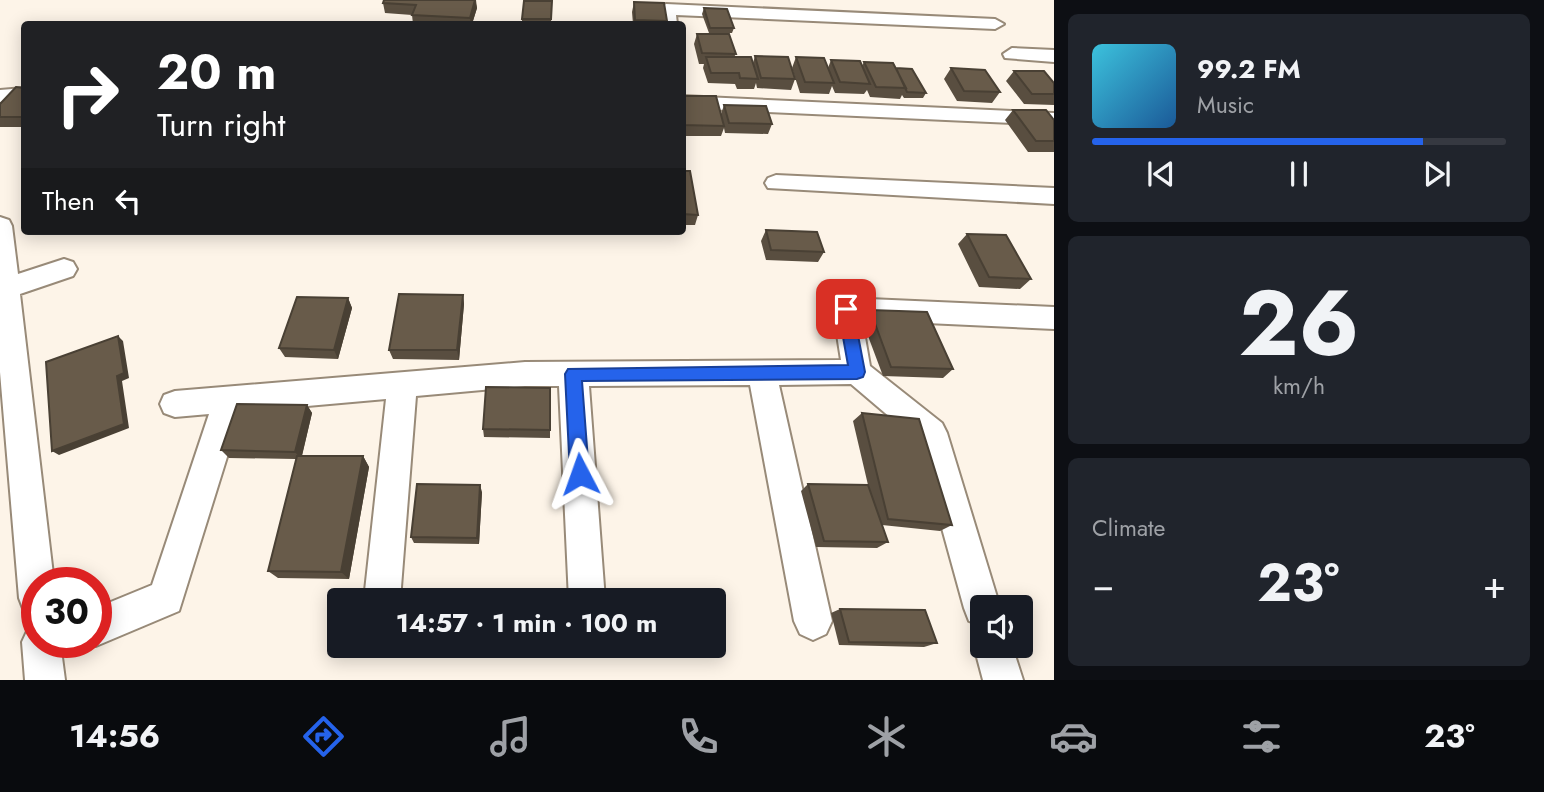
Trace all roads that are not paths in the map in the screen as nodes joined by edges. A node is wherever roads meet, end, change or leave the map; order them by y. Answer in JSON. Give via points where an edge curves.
{"nodes":[{"id":1,"x":668,"y":21,"type":"edge"},
{"id":2,"x":995,"y":24,"type":"dead end"},
{"id":3,"x":1012,"y":54,"type":"dead end"},
{"id":4,"x":1054,"y":56,"type":"edge"},
{"id":5,"x":21,"y":94,"type":"edge"},
{"id":6,"x":0,"y":96,"type":"edge"},
{"id":7,"x":686,"y":99,"type":"edge"},
{"id":8,"x":1054,"y":119,"type":"edge"},
{"id":9,"x":776,"y":183,"type":"dead end"},
{"id":10,"x":1054,"y":196,"type":"edge"},
{"id":11,"x":0,"y":226,"type":"edge"},
{"id":12,"x":64,"y":269,"type":"dead end"},
{"id":13,"x":3,"y":289,"type":"edge"},
{"id":14,"x":1054,"y":318,"type":"edge"},
{"id":15,"x":762,"y":372,"type":"junction"},
{"id":16,"x":857,"y":372,"type":"junction"},
{"id":17,"x":573,"y":374,"type":"junction"},
{"id":18,"x":402,"y":385,"type":"junction"},
{"id":19,"x":229,"y":400,"type":"junction"},
{"id":20,"x":175,"y":404,"type":"dead end"},
{"id":21,"x":34,"y":567,"type":"edge"},
{"id":22,"x":383,"y":588,"type":"edge"},
{"id":23,"x":586,"y":588,"type":"edge"},
{"id":24,"x":978,"y":595,"type":"edge"},
{"id":25,"x":112,"y":620,"type":"edge"},
{"id":26,"x":813,"y":621,"type":"dead end"},
{"id":27,"x":997,"y":658,"type":"edge"},
{"id":28,"x":1003,"y":680,"type":"edge"}],
"edges":[{"from":1,"to":2,"type":"street","via":[[666,9]]},
{"from":3,"to":4,"type":"street"},
{"from":5,"to":6,"type":"street"},
{"from":7,"to":8,"type":"street"},
{"from":9,"to":10,"type":"street"},
{"from":11,"to":13,"type":"street"},
{"from":12,"to":13,"type":"street"},
{"from":13,"to":21,"type":"street"},
{"from":14,"to":16,"type":"street","via":[[846,309]]},
{"from":15,"to":16,"type":"street"},
{"from":15,"to":17,"type":"street"},
{"from":15,"to":26,"type":"street"},
{"from":16,"to":24,"type":"street","via":[[931,433]]},
{"from":17,"to":18,"type":"street"},
{"from":17,"to":23,"type":"street"},
{"from":18,"to":19,"type":"street"},
{"from":18,"to":22,"type":"street"},
{"from":19,"to":20,"type":"street"},
{"from":19,"to":25,"type":"street","via":[[166,598]]},
{"from":27,"to":28,"type":"street"}]}
